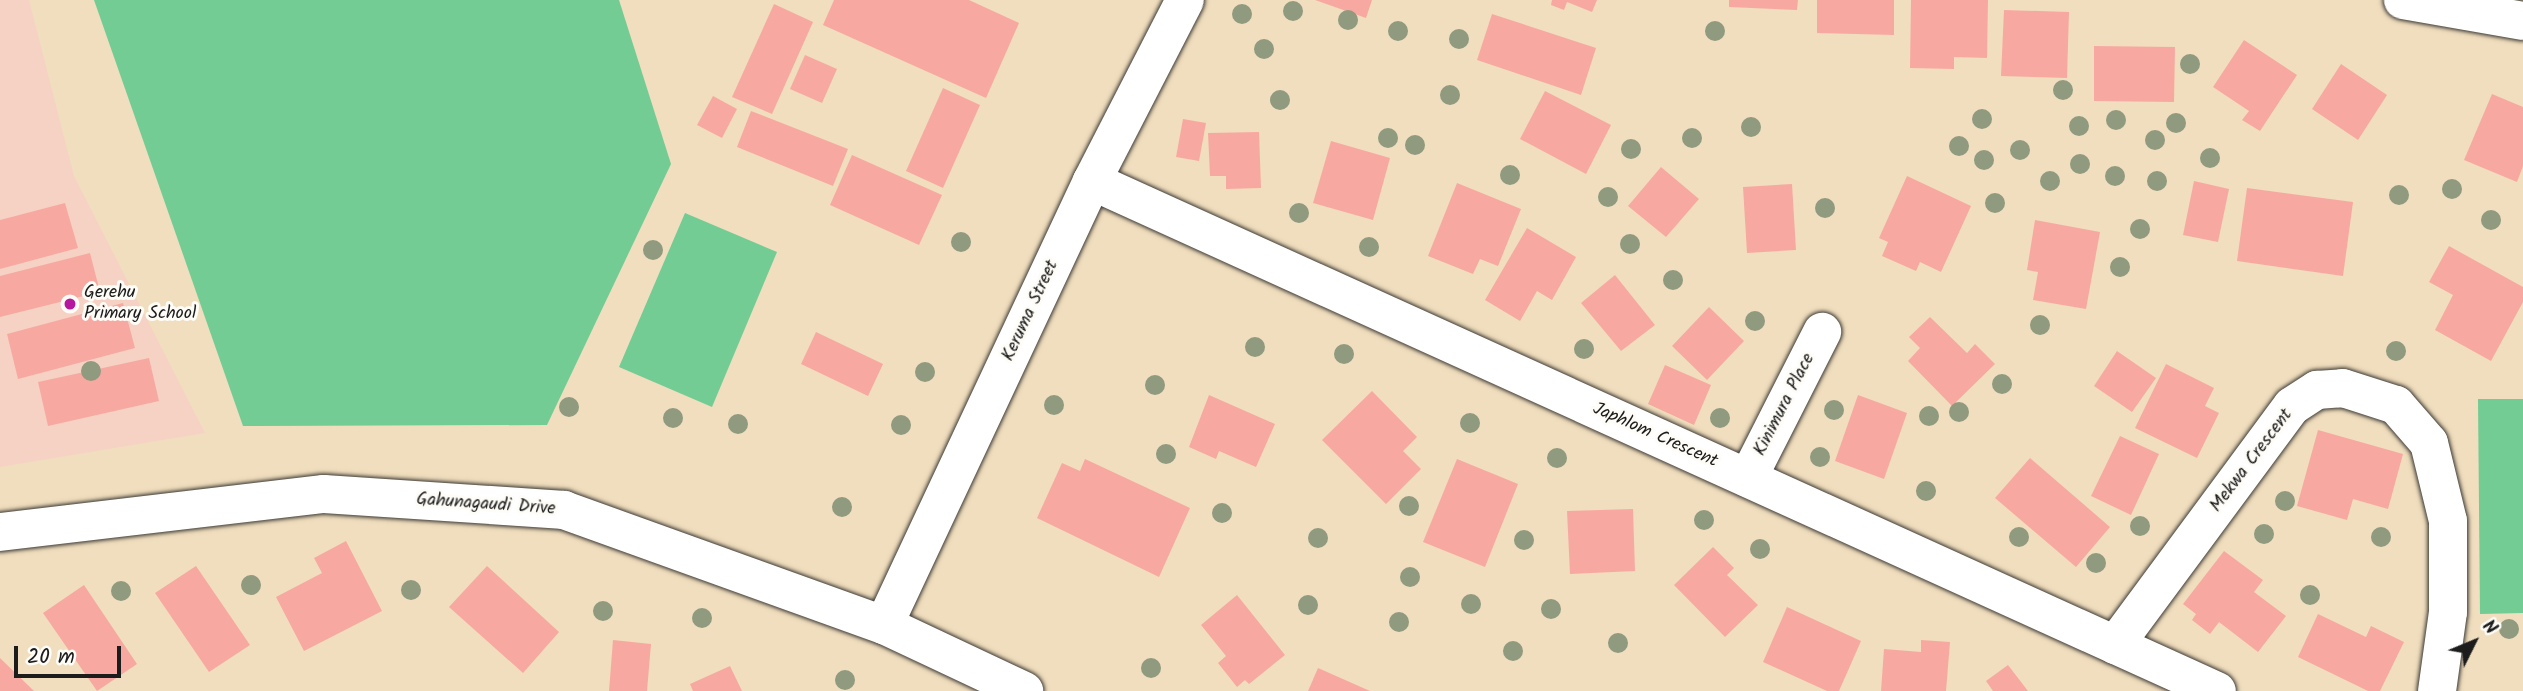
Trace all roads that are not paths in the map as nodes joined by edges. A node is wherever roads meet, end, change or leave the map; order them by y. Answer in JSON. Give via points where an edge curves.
{"nodes":[{"id":1,"x":1185,"y":0,"type":"edge"},
{"id":2,"x":2403,"y":0,"type":"edge"},
{"id":3,"x":2523,"y":21,"type":"edge"},
{"id":4,"x":1092,"y":181,"type":"junction"},
{"id":5,"x":1822,"y":332,"type":"dead end"},
{"id":6,"x":1748,"y":478,"type":"junction"},
{"id":7,"x":0,"y":532,"type":"edge"},
{"id":8,"x":884,"y":625,"type":"junction"},
{"id":9,"x":2115,"y":645,"type":"junction"},
{"id":10,"x":1024,"y":691,"type":"edge"},
{"id":11,"x":2217,"y":691,"type":"edge"},
{"id":12,"x":2437,"y":691,"type":"edge"}],
"edges":[{"from":1,"to":4,"type":"street","name":"Keruma Street"},
{"from":2,"to":3,"type":"street"},
{"from":4,"to":6,"type":"street","name":"Japhlom Crescent"},
{"from":4,"to":8,"type":"street","name":"Keruma Street"},
{"from":5,"to":6,"type":"street","name":"Kinimura Place"},
{"from":6,"to":9,"type":"street","name":"Japhlom Crescent"},
{"from":7,"to":8,"type":"street","name":"Gahunagaudi Drive","via":[[324,494],[564,510]]},
{"from":8,"to":10,"type":"street","name":"Gahunagaudi Drive"},
{"from":9,"to":11,"type":"street","name":"Japhlom Crescent"},
{"from":9,"to":12,"type":"street","name":"Mekwa Crescent","via":[[2292,406],[2317,390],[2343,388],[2396,405],[2430,443],[2448,521],[2448,612]]}]}
